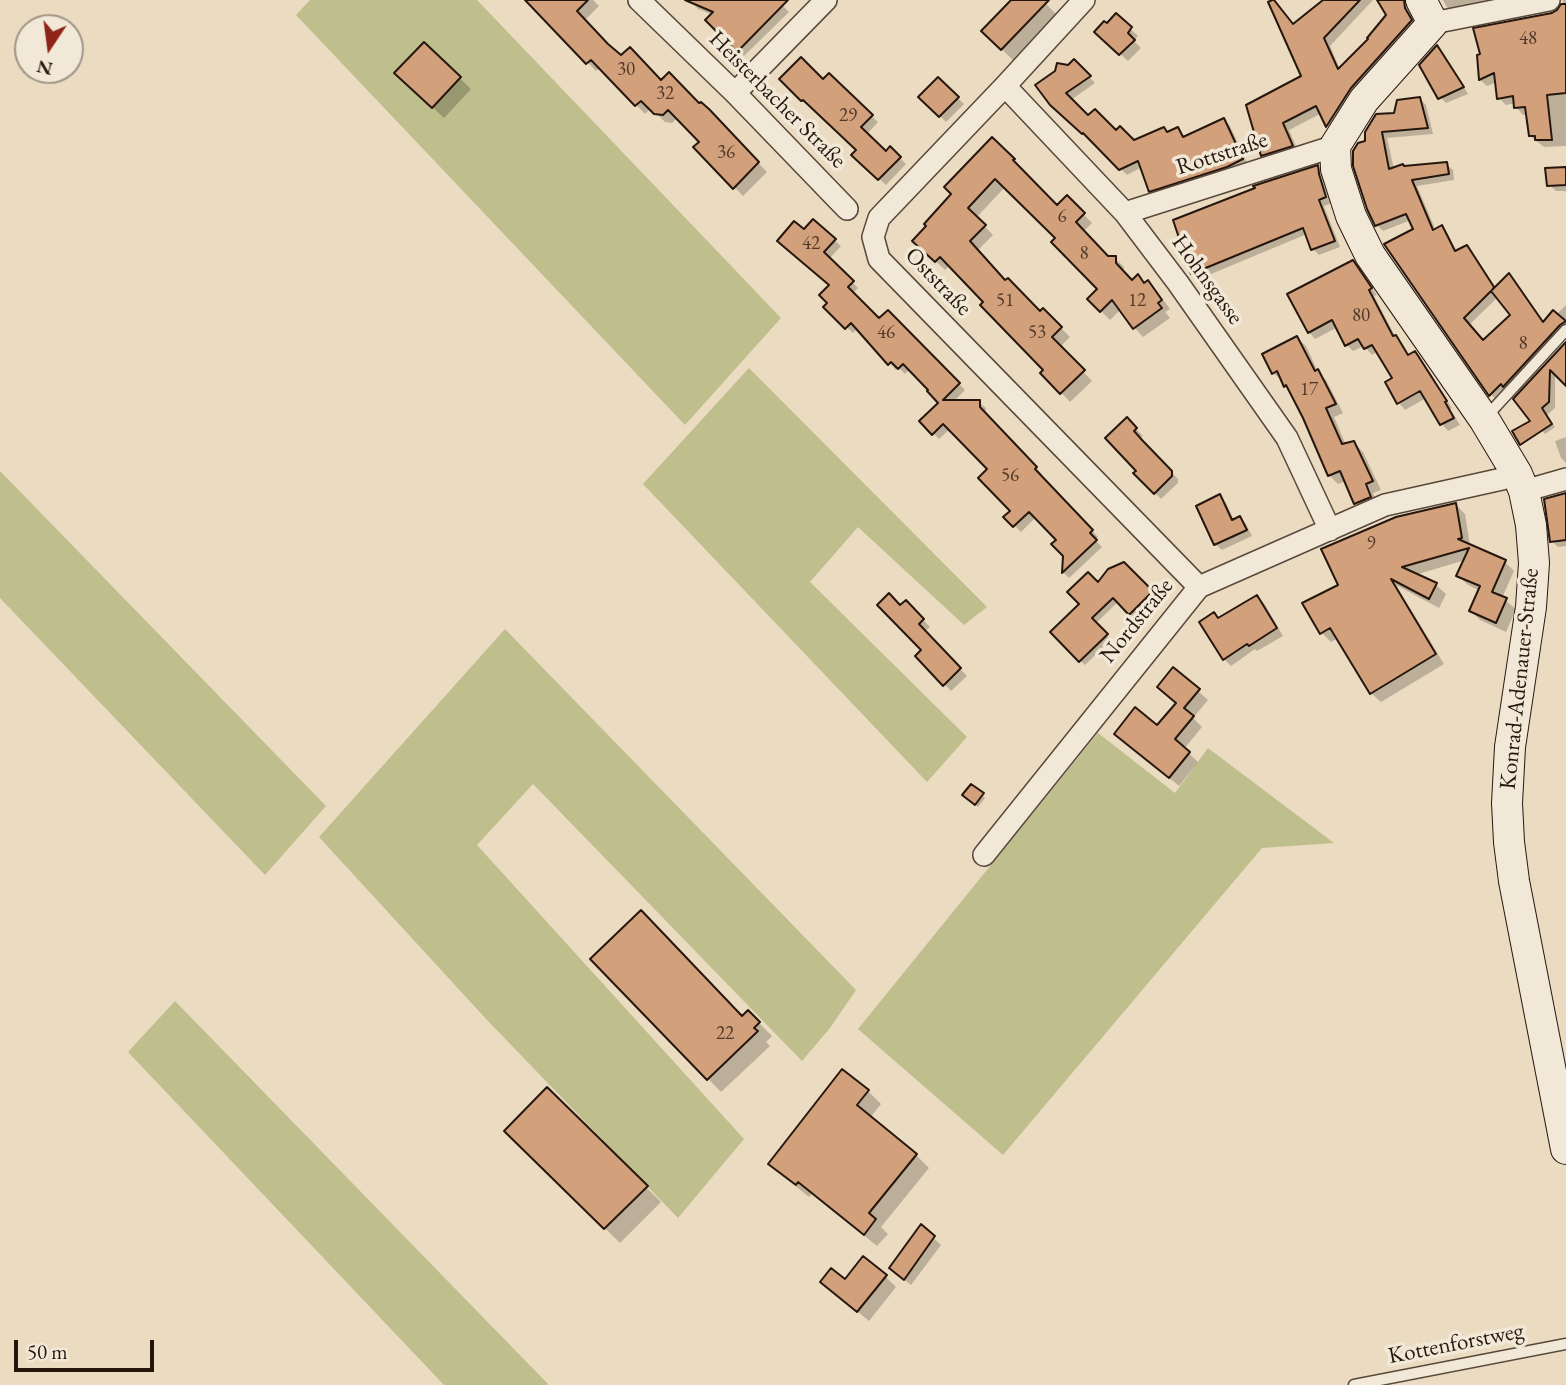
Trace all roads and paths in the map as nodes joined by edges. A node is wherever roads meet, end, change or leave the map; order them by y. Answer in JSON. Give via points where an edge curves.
{"nodes":[{"id":1,"x":639,"y":0,"type":"edge"},
{"id":2,"x":826,"y":0,"type":"edge"},
{"id":3,"x":1084,"y":0,"type":"edge"},
{"id":4,"x":1549,"y":0,"type":"edge"},
{"id":5,"x":1427,"y":11,"type":"edge"},
{"id":6,"x":1005,"y":86,"type":"junction"},
{"id":7,"x":735,"y":93,"type":"junction"},
{"id":8,"x":1335,"y":146,"type":"junction"},
{"id":9,"x":847,"y":209,"type":"dead end"},
{"id":10,"x":1125,"y":213,"type":"junction"},
{"id":11,"x":1566,"y":330,"type":"edge"},
{"id":12,"x":1484,"y":419,"type":"junction"},
{"id":13,"x":1566,"y":479,"type":"edge"},
{"id":14,"x":1520,"y":482,"type":"junction"},
{"id":15,"x":1330,"y":530,"type":"junction"},
{"id":16,"x":1199,"y":587,"type":"junction"},
{"id":17,"x":984,"y":855,"type":"dead end"},
{"id":18,"x":1566,"y":1149,"type":"edge"},
{"id":19,"x":1566,"y":1344,"type":"edge"},
{"id":20,"x":1354,"y":1385,"type":"edge"}],
"edges":[{"from":1,"to":7,"type":"street","name":"Heisterbacher Straße"},
{"from":2,"to":7,"type":"street"},
{"from":3,"to":6,"type":"street","name":"Oststraße"},
{"from":4,"to":5,"type":"street"},
{"from":5,"to":8,"type":"main road"},
{"from":6,"to":10,"type":"street","name":"Hohnsgasse"},
{"from":6,"to":16,"type":"street","name":"Oststraße","via":[[879,218],[873,237],[879,259]]},
{"from":7,"to":9,"type":"street","name":"Heisterbacher Straße"},
{"from":8,"to":10,"type":"street","name":"Rottstraße"},
{"from":8,"to":12,"type":"main road","name":"Konrad-Adenauer-Straße","via":[[1336,169],[1351,216],[1370,255]]},
{"from":10,"to":15,"type":"street","name":"Hohnsgasse","via":[[1287,438]]},
{"from":11,"to":12,"type":"lane"},
{"from":12,"to":14,"type":"main road","name":"Konrad-Adenauer-Straße"},
{"from":13,"to":14,"type":"street","name":"Nordstraße"},
{"from":14,"to":15,"type":"street","name":"Nordstraße","via":[[1502,479],[1385,505]]},
{"from":14,"to":18,"type":"main road","name":"Konrad-Adenauer-Straße","via":[[1531,525],[1534,563],[1510,747],[1509,842]]},
{"from":15,"to":16,"type":"street","name":"Nordstraße"},
{"from":16,"to":17,"type":"street","name":"Nordstraße"},
{"from":19,"to":20,"type":"lane","name":"Kottenforstweg"}]}
